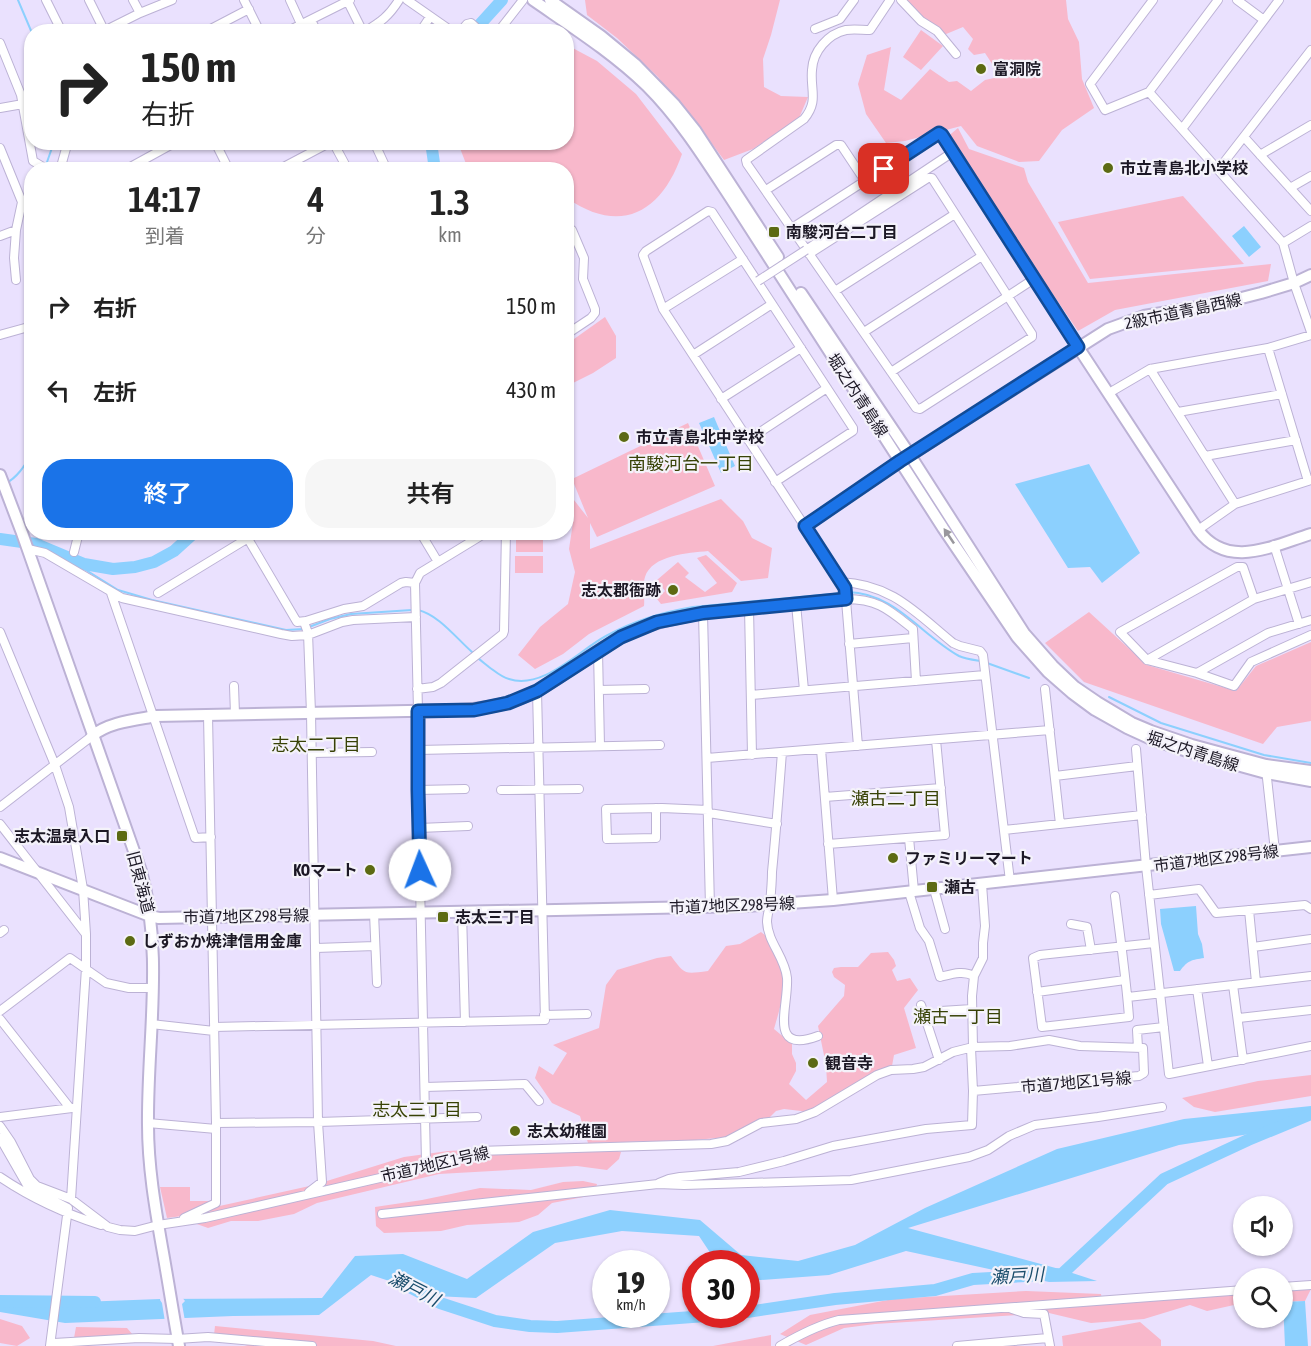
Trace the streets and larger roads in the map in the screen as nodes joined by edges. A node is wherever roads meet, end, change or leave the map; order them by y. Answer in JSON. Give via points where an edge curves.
{"nodes":[{"id":1,"x":46,"y":0,"type":"edge"},
{"id":2,"x":89,"y":0,"type":"edge"},
{"id":3,"x":133,"y":0,"type":"edge"},
{"id":4,"x":172,"y":0,"type":"edge"},
{"id":5,"x":244,"y":0,"type":"edge"},
{"id":6,"x":290,"y":0,"type":"edge"},
{"id":7,"x":399,"y":0,"type":"edge"},
{"id":8,"x":407,"y":0,"type":"edge"},
{"id":9,"x":523,"y":0,"type":"edge"},
{"id":10,"x":533,"y":0,"type":"edge"},
{"id":11,"x":550,"y":0,"type":"edge"},
{"id":12,"x":854,"y":0,"type":"edge"},
{"id":13,"x":890,"y":0,"type":"edge"},
{"id":14,"x":901,"y":0,"type":"edge"},
{"id":15,"x":1154,"y":0,"type":"edge"},
{"id":16,"x":1218,"y":0,"type":"edge"},
{"id":17,"x":1237,"y":0,"type":"edge"},
{"id":18,"x":1279,"y":0,"type":"edge"},
{"id":19,"x":349,"y":1,"type":"edge"},
{"id":20,"x":249,"y":9,"type":"junction"},
{"id":21,"x":140,"y":13,"type":"junction"},
{"id":22,"x":430,"y":16,"type":"junction"},
{"id":23,"x":311,"y":20,"type":"junction"},
{"id":24,"x":1264,"y":20,"type":"junction"},
{"id":25,"x":58,"y":24,"type":"edge"},
{"id":26,"x":101,"y":24,"type":"edge"},
{"id":27,"x":118,"y":24,"type":"edge"},
{"id":28,"x":220,"y":24,"type":"edge"},
{"id":29,"x":256,"y":24,"type":"edge"},
{"id":30,"x":302,"y":24,"type":"joint"},
{"id":31,"x":313,"y":24,"type":"edge"},
{"id":32,"x":360,"y":24,"type":"edge"},
{"id":33,"x":378,"y":24,"type":"edge"},
{"id":34,"x":425,"y":24,"type":"edge"},
{"id":35,"x":442,"y":24,"type":"edge"},
{"id":36,"x":504,"y":24,"type":"edge"},
{"id":37,"x":567,"y":24,"type":"edge"},
{"id":38,"x":574,"y":29,"type":"edge"},
{"id":39,"x":815,"y":29,"type":"dead end"},
{"id":40,"x":0,"y":43,"type":"edge"},
{"id":41,"x":956,"y":54,"type":"dead end"},
{"id":42,"x":1310,"y":54,"type":"edge"},
{"id":43,"x":1149,"y":92,"type":"junction"},
{"id":44,"x":23,"y":104,"type":"junction"},
{"id":45,"x":0,"y":108,"type":"edge"},
{"id":46,"x":24,"y":110,"type":"edge"},
{"id":47,"x":1311,"y":125,"type":"edge"},
{"id":48,"x":1182,"y":129,"type":"junction"},
{"id":49,"x":1244,"y":137,"type":"junction"},
{"id":50,"x":0,"y":147,"type":"edge"},
{"id":51,"x":156,"y":150,"type":"edge"},
{"id":52,"x":317,"y":150,"type":"edge"},
{"id":53,"x":953,"y":153,"type":"junction"},
{"id":54,"x":1260,"y":155,"type":"junction"},
{"id":55,"x":137,"y":162,"type":"edge"},
{"id":56,"x":293,"y":162,"type":"edge"},
{"id":57,"x":1218,"y":170,"type":"junction"},
{"id":58,"x":1311,"y":176,"type":"edge"},
{"id":59,"x":865,"y":181,"type":"junction"},
{"id":60,"x":1290,"y":188,"type":"junction"},
{"id":61,"x":766,"y":190,"type":"junction"},
{"id":62,"x":1311,"y":211,"type":"edge"},
{"id":63,"x":955,"y":214,"type":"junction"},
{"id":64,"x":1311,"y":226,"type":"edge"},
{"id":65,"x":792,"y":228,"type":"junction"},
{"id":66,"x":16,"y":230,"type":"junction"},
{"id":67,"x":574,"y":235,"type":"edge"},
{"id":68,"x":0,"y":236,"type":"edge"},
{"id":69,"x":1283,"y":243,"type":"junction"},
{"id":70,"x":808,"y":252,"type":"junction"},
{"id":71,"x":982,"y":256,"type":"junction"},
{"id":72,"x":742,"y":258,"type":"junction"},
{"id":73,"x":1311,"y":275,"type":"edge"},
{"id":74,"x":16,"y":279,"type":"dead end"},
{"id":75,"x":1034,"y":279,"type":"junction"},
{"id":76,"x":758,"y":281,"type":"junction"},
{"id":77,"x":1294,"y":283,"type":"junction"},
{"id":78,"x":835,"y":291,"type":"junction"},
{"id":79,"x":1008,"y":296,"type":"junction"},
{"id":80,"x":772,"y":304,"type":"junction"},
{"id":81,"x":663,"y":309,"type":"junction"},
{"id":82,"x":24,"y":328,"type":"edge"},
{"id":83,"x":574,"y":329,"type":"edge"},
{"id":84,"x":864,"y":332,"type":"junction"},
{"id":85,"x":1311,"y":334,"type":"edge"},
{"id":86,"x":0,"y":335,"type":"edge"},
{"id":87,"x":1078,"y":347,"type":"junction"},
{"id":88,"x":801,"y":348,"type":"junction"},
{"id":89,"x":1268,"y":348,"type":"junction"},
{"id":90,"x":693,"y":355,"type":"junction"},
{"id":91,"x":1150,"y":369,"type":"junction"},
{"id":92,"x":891,"y":372,"type":"junction"},
{"id":93,"x":827,"y":388,"type":"junction"},
{"id":94,"x":1109,"y":393,"type":"junction"},
{"id":95,"x":1282,"y":394,"type":"junction"},
{"id":96,"x":722,"y":399,"type":"junction"},
{"id":97,"x":1178,"y":412,"type":"junction"},
{"id":98,"x":748,"y":440,"type":"junction"},
{"id":99,"x":1296,"y":440,"type":"junction"},
{"id":100,"x":1205,"y":456,"type":"junction"},
{"id":101,"x":905,"y":458,"type":"junction"},
{"id":102,"x":0,"y":476,"type":"edge"},
{"id":103,"x":1309,"y":481,"type":"edge"},
{"id":104,"x":775,"y":482,"type":"junction"},
{"id":105,"x":1235,"y":504,"type":"junction"},
{"id":106,"x":805,"y":526,"type":"junction"},
{"id":107,"x":1198,"y":530,"type":"junction"},
{"id":108,"x":1311,"y":534,"type":"edge"},
{"id":109,"x":24,"y":538,"type":"edge"},
{"id":110,"x":25,"y":540,"type":"edge"},
{"id":111,"x":77,"y":540,"type":"edge"},
{"id":112,"x":239,"y":540,"type":"edge"},
{"id":113,"x":247,"y":540,"type":"edge"},
{"id":114,"x":425,"y":540,"type":"edge"},
{"id":115,"x":474,"y":540,"type":"edge"},
{"id":116,"x":506,"y":540,"type":"edge"},
{"id":117,"x":1274,"y":545,"type":"junction"},
{"id":118,"x":28,"y":549,"type":"junction"},
{"id":119,"x":74,"y":552,"type":"dead end"},
{"id":120,"x":438,"y":562,"type":"junction"},
{"id":121,"x":415,"y":582,"type":"junction"},
{"id":122,"x":1311,"y":582,"type":"edge"},
{"id":123,"x":843,"y":585,"type":"junction"},
{"id":124,"x":1288,"y":589,"type":"junction"},
{"id":125,"x":158,"y":592,"type":"dead end"},
{"id":126,"x":111,"y":593,"type":"junction"},
{"id":127,"x":846,"y":598,"type":"junction"},
{"id":128,"x":1254,"y":599,"type":"junction"},
{"id":129,"x":796,"y":604,"type":"junction"},
{"id":130,"x":749,"y":608,"type":"junction"},
{"id":131,"x":703,"y":613,"type":"junction"},
{"id":132,"x":416,"y":616,"type":"junction"},
{"id":133,"x":1311,"y":620,"type":"edge"},
{"id":134,"x":304,"y":622,"type":"junction"},
{"id":135,"x":1299,"y":624,"type":"junction"},
{"id":136,"x":0,"y":632,"type":"edge"},
{"id":137,"x":308,"y":634,"type":"junction"},
{"id":138,"x":1311,"y":635,"type":"edge"},
{"id":139,"x":913,"y":638,"type":"junction"},
{"id":140,"x":849,"y":644,"type":"junction"},
{"id":141,"x":598,"y":651,"type":"junction"},
{"id":142,"x":1147,"y":660,"type":"junction"},
{"id":143,"x":984,"y":671,"type":"junction"},
{"id":144,"x":1197,"y":673,"type":"junction"},
{"id":145,"x":916,"y":681,"type":"junction"},
{"id":146,"x":234,"y":686,"type":"dead end"},
{"id":147,"x":853,"y":686,"type":"junction"},
{"id":148,"x":417,"y":689,"type":"junction"},
{"id":149,"x":645,"y":689,"type":"dead end"},
{"id":150,"x":1045,"y":689,"type":"dead end"},
{"id":151,"x":599,"y":690,"type":"junction"},
{"id":152,"x":804,"y":690,"type":"junction"},
{"id":153,"x":537,"y":691,"type":"junction"},
{"id":154,"x":751,"y":694,"type":"junction"},
{"id":155,"x":418,"y":711,"type":"junction"},
{"id":156,"x":311,"y":713,"type":"junction"},
{"id":157,"x":235,"y":714,"type":"junction"},
{"id":158,"x":208,"y":715,"type":"junction"},
{"id":159,"x":154,"y":717,"type":"junction"},
{"id":160,"x":1050,"y":730,"type":"junction"},
{"id":161,"x":993,"y":735,"type":"junction"},
{"id":162,"x":92,"y":736,"type":"junction"},
{"id":163,"x":936,"y":740,"type":"junction"},
{"id":164,"x":660,"y":745,"type":"dead end"},
{"id":165,"x":600,"y":746,"type":"junction"},
{"id":166,"x":858,"y":746,"type":"junction"},
{"id":167,"x":539,"y":747,"type":"junction"},
{"id":168,"x":821,"y":749,"type":"junction"},
{"id":169,"x":1136,"y":749,"type":"dead end"},
{"id":170,"x":418,"y":750,"type":"junction"},
{"id":171,"x":372,"y":752,"type":"dead end"},
{"id":172,"x":782,"y":752,"type":"junction"},
{"id":173,"x":312,"y":753,"type":"junction"},
{"id":174,"x":752,"y":755,"type":"junction"},
{"id":175,"x":707,"y":758,"type":"junction"},
{"id":176,"x":55,"y":765,"type":"junction"},
{"id":177,"x":1137,"y":766,"type":"junction"},
{"id":178,"x":1266,"y":769,"type":"junction"},
{"id":179,"x":1311,"y":771,"type":"edge"},
{"id":180,"x":1055,"y":776,"type":"junction"},
{"id":181,"x":1311,"y":781,"type":"edge"},
{"id":182,"x":941,"y":788,"type":"junction"},
{"id":183,"x":465,"y":789,"type":"dead end"},
{"id":184,"x":540,"y":789,"type":"junction"},
{"id":185,"x":579,"y":789,"type":"dead end"},
{"id":186,"x":418,"y":790,"type":"junction"},
{"id":187,"x":501,"y":790,"type":"dead end"},
{"id":188,"x":825,"y":797,"type":"junction"},
{"id":189,"x":0,"y":807,"type":"edge"},
{"id":190,"x":656,"y":808,"type":"junction"},
{"id":191,"x":709,"y":812,"type":"junction"},
{"id":192,"x":1142,"y":815,"type":"junction"},
{"id":193,"x":0,"y":824,"type":"edge"},
{"id":194,"x":777,"y":824,"type":"junction"},
{"id":195,"x":1060,"y":824,"type":"junction"},
{"id":196,"x":468,"y":826,"type":"dead end"},
{"id":197,"x":419,"y":828,"type":"junction"},
{"id":198,"x":1004,"y":830,"type":"junction"},
{"id":199,"x":211,"y":837,"type":"junction"},
{"id":200,"x":909,"y":838,"type":"junction"},
{"id":201,"x":828,"y":844,"type":"junction"},
{"id":202,"x":1311,"y":847,"type":"edge"},
{"id":203,"x":1275,"y":851,"type":"junction"},
{"id":204,"x":0,"y":858,"type":"edge"},
{"id":205,"x":1146,"y":866,"type":"junction"},
{"id":206,"x":38,"y":873,"type":"junction"},
{"id":207,"x":1010,"y":881,"type":"junction"},
{"id":208,"x":982,"y":884,"type":"junction"},
{"id":209,"x":82,"y":890,"type":"junction"},
{"id":210,"x":934,"y":890,"type":"junction"},
{"id":211,"x":911,"y":892,"type":"junction"},
{"id":212,"x":1149,"y":895,"type":"junction"},
{"id":213,"x":1115,"y":896,"type":"dead end"},
{"id":214,"x":833,"y":900,"type":"junction"},
{"id":215,"x":770,"y":904,"type":"junction"},
{"id":216,"x":710,"y":906,"type":"junction"},
{"id":217,"x":1311,"y":909,"type":"edge"},
{"id":218,"x":543,"y":910,"type":"junction"},
{"id":219,"x":1249,"y":910,"type":"junction"},
{"id":220,"x":421,"y":912,"type":"junction"},
{"id":221,"x":462,"y":912,"type":"junction"},
{"id":222,"x":374,"y":914,"type":"junction"},
{"id":223,"x":315,"y":915,"type":"junction"},
{"id":224,"x":150,"y":916,"type":"junction"},
{"id":225,"x":213,"y":917,"type":"junction"},
{"id":226,"x":1071,"y":924,"type":"dead end"},
{"id":227,"x":945,"y":929,"type":"dead end"},
{"id":228,"x":86,"y":934,"type":"junction"},
{"id":229,"x":1311,"y":939,"type":"edge"},
{"id":230,"x":1154,"y":943,"type":"junction"},
{"id":231,"x":375,"y":946,"type":"junction"},
{"id":232,"x":1121,"y":946,"type":"junction"},
{"id":233,"x":1253,"y":947,"type":"junction"},
{"id":234,"x":316,"y":948,"type":"junction"},
{"id":235,"x":1091,"y":950,"type":"junction"},
{"id":236,"x":86,"y":968,"type":"junction"},
{"id":237,"x":974,"y":976,"type":"junction"},
{"id":238,"x":1311,"y":976,"type":"edge"},
{"id":239,"x":1125,"y":980,"type":"junction"},
{"id":240,"x":1256,"y":982,"type":"junction"},
{"id":241,"x":1311,"y":982,"type":"edge"},
{"id":242,"x":377,"y":983,"type":"dead end"},
{"id":243,"x":1233,"y":985,"type":"junction"},
{"id":244,"x":153,"y":988,"type":"junction"},
{"id":245,"x":1197,"y":989,"type":"junction"},
{"id":246,"x":1037,"y":992,"type":"junction"},
{"id":247,"x":1160,"y":993,"type":"junction"},
{"id":248,"x":1128,"y":997,"type":"junction"},
{"id":249,"x":921,"y":1005,"type":"dead end"},
{"id":250,"x":972,"y":1010,"type":"junction"},
{"id":251,"x":1311,"y":1010,"type":"edge"},
{"id":252,"x":0,"y":1011,"type":"edge"},
{"id":253,"x":941,"y":1011,"type":"dead end"},
{"id":254,"x":586,"y":1014,"type":"dead end"},
{"id":255,"x":544,"y":1016,"type":"junction"},
{"id":256,"x":1239,"y":1018,"type":"junction"},
{"id":257,"x":0,"y":1019,"type":"edge"},
{"id":258,"x":423,"y":1022,"type":"junction"},
{"id":259,"x":465,"y":1022,"type":"junction"},
{"id":260,"x":151,"y":1024,"type":"junction"},
{"id":261,"x":317,"y":1025,"type":"junction"},
{"id":262,"x":1164,"y":1027,"type":"junction"},
{"id":263,"x":214,"y":1029,"type":"junction"},
{"id":264,"x":818,"y":1036,"type":"dead end"},
{"id":265,"x":1311,"y":1046,"type":"edge"},
{"id":266,"x":972,"y":1048,"type":"junction"},
{"id":267,"x":1138,"y":1048,"type":"junction"},
{"id":268,"x":939,"y":1060,"type":"junction"},
{"id":269,"x":1243,"y":1060,"type":"junction"},
{"id":270,"x":1208,"y":1066,"type":"junction"},
{"id":271,"x":425,"y":1087,"type":"junction"},
{"id":272,"x":973,"y":1091,"type":"junction"},
{"id":273,"x":539,"y":1101,"type":"dead end"},
{"id":274,"x":1162,"y":1107,"type":"dead end"},
{"id":275,"x":73,"y":1108,"type":"junction"},
{"id":276,"x":0,"y":1117,"type":"edge"},
{"id":277,"x":477,"y":1117,"type":"dead end"},
{"id":278,"x":425,"y":1118,"type":"junction"},
{"id":279,"x":318,"y":1122,"type":"junction"},
{"id":280,"x":148,"y":1123,"type":"junction"},
{"id":281,"x":0,"y":1126,"type":"edge"},
{"id":282,"x":216,"y":1126,"type":"junction"},
{"id":283,"x":0,"y":1138,"type":"edge"},
{"id":284,"x":415,"y":1170,"type":"junction"},
{"id":285,"x":0,"y":1177,"type":"edge"},
{"id":286,"x":658,"y":1184,"type":"junction"},
{"id":287,"x":306,"y":1194,"type":"junction"},
{"id":288,"x":71,"y":1199,"type":"junction"},
{"id":289,"x":67,"y":1212,"type":"junction"},
{"id":290,"x":382,"y":1214,"type":"dead end"},
{"id":291,"x":175,"y":1222,"type":"junction"},
{"id":292,"x":108,"y":1227,"type":"junction"},
{"id":293,"x":159,"y":1229,"type":"junction"},
{"id":294,"x":1311,"y":1285,"type":"edge"},
{"id":295,"x":1293,"y":1286,"type":"edge"},
{"id":296,"x":1233,"y":1291,"type":"edge"},
{"id":297,"x":1008,"y":1307,"type":"junction"},
{"id":298,"x":177,"y":1339,"type":"edge"},
{"id":299,"x":1049,"y":1342,"type":"edge"},
{"id":300,"x":51,"y":1345,"type":"edge"},
{"id":301,"x":312,"y":1346,"type":"edge"},
{"id":302,"x":780,"y":1346,"type":"edge"},
{"id":303,"x":957,"y":1346,"type":"edge"}],
"edges":[{"from":1,"to":25,"type":"street"},
{"from":2,"to":26,"type":"street"},
{"from":3,"to":21,"type":"street"},
{"from":4,"to":21,"type":"street"},
{"from":5,"to":20,"type":"street"},
{"from":6,"to":30,"type":"street"},
{"from":7,"to":33,"type":"street"},
{"from":8,"to":22,"type":"street"},
{"from":9,"to":36,"type":"street"},
{"from":10,"to":37,"type":"street","name":"堀之内青島線"},
{"from":11,"to":101,"type":"street","name":"堀之内青島線","via":[[635,64],[675,105],[701,139]]},
{"from":12,"to":39,"type":"street","via":[[840,19]]},
{"from":13,"to":61,"type":"street","via":[[870,30],[848,30],[828,39],[813,60],[814,94],[809,112],[746,160]]},
{"from":14,"to":41,"type":"street","via":[[937,31]]},
{"from":15,"to":43,"type":"street","via":[[1090,84],[1105,110]]},
{"from":16,"to":43,"type":"street"},
{"from":17,"to":24,"type":"street"},
{"from":18,"to":24,"type":"street"},
{"from":19,"to":23,"type":"street"},
{"from":19,"to":32,"type":"street"},
{"from":20,"to":28,"type":"street"},
{"from":20,"to":29,"type":"street"},
{"from":21,"to":27,"type":"street"},
{"from":22,"to":34,"type":"street"},
{"from":22,"to":35,"type":"street"},
{"from":23,"to":30,"type":"street"},
{"from":23,"to":31,"type":"street"},
{"from":24,"to":48,"type":"street"},
{"from":38,"to":101,"type":"street","name":"堀之内青島線","via":[[628,69],[670,111]]},
{"from":40,"to":44,"type":"street"},
{"from":42,"to":49,"type":"street"},
{"from":43,"to":48,"type":"street"},
{"from":44,"to":45,"type":"street"},
{"from":44,"to":46,"type":"street"},
{"from":47,"to":54,"type":"street"},
{"from":48,"to":57,"type":"street"},
{"from":49,"to":54,"type":"street"},
{"from":49,"to":57,"type":"street"},
{"from":50,"to":66,"type":"street","via":[[22,202]]},
{"from":51,"to":55,"type":"street"},
{"from":52,"to":56,"type":"street"},
{"from":53,"to":59,"type":"street","via":[[939,133]]},
{"from":53,"to":70,"type":"street"},
{"from":53,"to":75,"type":"street"},
{"from":54,"to":60,"type":"street"},
{"from":57,"to":69,"type":"street"},
{"from":58,"to":60,"type":"street"},
{"from":59,"to":61,"type":"street","via":[[841,145],[836,145]]},
{"from":59,"to":65,"type":"street"},
{"from":60,"to":62,"type":"street"},
{"from":61,"to":65,"type":"street"},
{"from":63,"to":70,"type":"street","via":[[932,178],[928,178]]},
{"from":63,"to":71,"type":"street"},
{"from":63,"to":78,"type":"street"},
{"from":64,"to":69,"type":"street"},
{"from":65,"to":70,"type":"street"},
{"from":66,"to":68,"type":"street"},
{"from":66,"to":74,"type":"street"},
{"from":67,"to":83,"type":"street","via":[[584,258],[583,279],[595,309],[591,318]]},
{"from":69,"to":77,"type":"street"},
{"from":70,"to":76,"type":"street","bridge":true},
{"from":70,"to":78,"type":"street"},
{"from":71,"to":79,"type":"street"},
{"from":71,"to":84,"type":"street"},
{"from":72,"to":76,"type":"street"},
{"from":72,"to":81,"type":"street"},
{"from":72,"to":81,"type":"street","via":[[708,211],[646,251],[643,255]]},
{"from":73,"to":77,"type":"street","name":"2級市道青島西線"},
{"from":75,"to":79,"type":"street"},
{"from":75,"to":87,"type":"street"},
{"from":76,"to":80,"type":"street"},
{"from":77,"to":85,"type":"street"},
{"from":77,"to":87,"type":"street","name":"2級市道青島西線","via":[[1222,303],[1144,316],[1108,329]]},
{"from":78,"to":84,"type":"street"},
{"from":79,"to":92,"type":"street"},
{"from":79,"to":92,"type":"street","via":[[1032,337],[920,409]]},
{"from":80,"to":88,"type":"street"},
{"from":80,"to":90,"type":"street"},
{"from":81,"to":90,"type":"street"},
{"from":82,"to":86,"type":"street"},
{"from":84,"to":92,"type":"street"},
{"from":85,"to":89,"type":"street"},
{"from":87,"to":94,"type":"street"},
{"from":87,"to":101,"type":"street","name":"2級市道青島西線"},
{"from":88,"to":93,"type":"street"},
{"from":88,"to":96,"type":"street"},
{"from":89,"to":91,"type":"street"},
{"from":89,"to":95,"type":"street"},
{"from":90,"to":96,"type":"street"},
{"from":91,"to":94,"type":"street"},
{"from":91,"to":97,"type":"street"},
{"from":93,"to":98,"type":"street"},
{"from":93,"to":104,"type":"street","via":[[853,431]]},
{"from":94,"to":107,"type":"street"},
{"from":95,"to":97,"type":"street"},
{"from":95,"to":99,"type":"street"},
{"from":96,"to":98,"type":"street"},
{"from":97,"to":100,"type":"street"},
{"from":98,"to":104,"type":"street"},
{"from":99,"to":100,"type":"street"},
{"from":99,"to":103,"type":"street"},
{"from":100,"to":105,"type":"street"},
{"from":101,"to":106,"type":"street"},
{"from":101,"to":178,"type":"street","name":"堀之内青島線","via":[[1024,633],[1075,687],[1151,731]]},
{"from":102,"to":109,"type":"street","name":"旧東海道"},
{"from":103,"to":105,"type":"street"},
{"from":104,"to":106,"type":"street"},
{"from":105,"to":107,"type":"street"},
{"from":106,"to":123,"type":"street"},
{"from":107,"to":117,"type":"street","via":[[1209,542],[1232,552]]},
{"from":108,"to":117,"type":"street"},
{"from":110,"to":118,"type":"street","name":"旧東海道"},
{"from":111,"to":119,"type":"street"},
{"from":112,"to":125,"type":"street"},
{"from":113,"to":134,"type":"street","via":[[294,618]]},
{"from":114,"to":120,"type":"street"},
{"from":115,"to":120,"type":"street"},
{"from":116,"to":148,"type":"street","via":[[504,631],[441,683]]},
{"from":117,"to":124,"type":"street"},
{"from":118,"to":126,"type":"street","via":[[54,558]]},
{"from":118,"to":162,"type":"street","name":"旧東海道"},
{"from":120,"to":121,"type":"street","via":[[420,573]]},
{"from":121,"to":132,"type":"street"},
{"from":121,"to":134,"type":"street","via":[[401,583],[363,606]]},
{"from":122,"to":124,"type":"street"},
{"from":123,"to":127,"type":"street"},
{"from":123,"to":143,"type":"street","via":[[854,582],[888,593],[954,643],[980,651]]},
{"from":124,"to":128,"type":"street"},
{"from":124,"to":135,"type":"street"},
{"from":126,"to":137,"type":"street","via":[[281,634]]},
{"from":126,"to":159,"type":"street"},
{"from":127,"to":129,"type":"street"},
{"from":127,"to":139,"type":"street","via":[[866,600],[890,610],[913,629]]},
{"from":127,"to":140,"type":"street"},
{"from":128,"to":142,"type":"street"},
{"from":128,"to":142,"type":"street","via":[[1243,567],[1237,567],[1120,632]]},
{"from":129,"to":130,"type":"street"},
{"from":129,"to":152,"type":"street"},
{"from":130,"to":131,"type":"street"},
{"from":130,"to":154,"type":"street"},
{"from":131,"to":141,"type":"street","via":[[657,622]]},
{"from":131,"to":175,"type":"street"},
{"from":132,"to":137,"type":"street","via":[[353,620]]},
{"from":132,"to":148,"type":"street"},
{"from":133,"to":135,"type":"street"},
{"from":134,"to":137,"type":"street"},
{"from":135,"to":144,"type":"street","via":[[1268,633]]},
{"from":136,"to":176,"type":"street"},
{"from":137,"to":156,"type":"street"},
{"from":138,"to":144,"type":"street","via":[[1251,662],[1234,686]]},
{"from":139,"to":140,"type":"street"},
{"from":139,"to":145,"type":"street"},
{"from":140,"to":147,"type":"street"},
{"from":141,"to":151,"type":"street"},
{"from":141,"to":153,"type":"street"},
{"from":142,"to":144,"type":"street"},
{"from":143,"to":145,"type":"street"},
{"from":143,"to":161,"type":"street"},
{"from":145,"to":147,"type":"street"},
{"from":146,"to":157,"type":"street"},
{"from":147,"to":152,"type":"street"},
{"from":147,"to":166,"type":"street"},
{"from":148,"to":155,"type":"street"},
{"from":149,"to":151,"type":"street"},
{"from":150,"to":160,"type":"street"},
{"from":151,"to":165,"type":"street"},
{"from":152,"to":154,"type":"street"},
{"from":153,"to":155,"type":"street","via":[[490,708]]},
{"from":153,"to":167,"type":"street"},
{"from":154,"to":174,"type":"street"},
{"from":155,"to":156,"type":"street"},
{"from":155,"to":170,"type":"street"},
{"from":156,"to":157,"type":"street"},
{"from":156,"to":173,"type":"street"},
{"from":157,"to":158,"type":"street"},
{"from":158,"to":159,"type":"street"},
{"from":158,"to":199,"type":"street"},
{"from":159,"to":162,"type":"street","via":[[99,730]]},
{"from":159,"to":199,"type":"street","via":[[195,838]]},
{"from":160,"to":161,"type":"street"},
{"from":160,"to":180,"type":"street"},
{"from":161,"to":163,"type":"street"},
{"from":161,"to":198,"type":"street"},
{"from":162,"to":176,"type":"street"},
{"from":162,"to":224,"type":"street","name":"旧東海道","via":[[141,871]]},
{"from":163,"to":166,"type":"street"},
{"from":163,"to":182,"type":"street"},
{"from":164,"to":165,"type":"street"},
{"from":165,"to":167,"type":"street"},
{"from":166,"to":168,"type":"street"},
{"from":167,"to":170,"type":"street"},
{"from":167,"to":184,"type":"street"},
{"from":168,"to":172,"type":"street"},
{"from":168,"to":188,"type":"street"},
{"from":169,"to":177,"type":"street"},
{"from":170,"to":186,"type":"street"},
{"from":171,"to":173,"type":"street"},
{"from":172,"to":174,"type":"street"},
{"from":172,"to":194,"type":"street"},
{"from":173,"to":223,"type":"street"},
{"from":174,"to":175,"type":"street"},
{"from":175,"to":191,"type":"street"},
{"from":176,"to":189,"type":"street"},
{"from":176,"to":209,"type":"street","via":[[69,807]]},
{"from":177,"to":180,"type":"street"},
{"from":177,"to":192,"type":"street"},
{"from":178,"to":179,"type":"street","name":"堀之内青島線"},
{"from":178,"to":181,"type":"street","name":"堀之内青島線"},
{"from":178,"to":203,"type":"street"},
{"from":180,"to":195,"type":"street"},
{"from":182,"to":188,"type":"street"},
{"from":182,"to":200,"type":"street","via":[[945,835]]},
{"from":183,"to":186,"type":"street"},
{"from":184,"to":185,"type":"street"},
{"from":184,"to":187,"type":"street"},
{"from":184,"to":218,"type":"street"},
{"from":186,"to":197,"type":"street"},
{"from":188,"to":201,"type":"street"},
{"from":190,"to":190,"type":"street","via":[[656,838],[607,839],[606,809]]},
{"from":190,"to":191,"type":"street"},
{"from":191,"to":194,"type":"street"},
{"from":191,"to":216,"type":"street"},
{"from":192,"to":195,"type":"street"},
{"from":192,"to":205,"type":"street"},
{"from":193,"to":206,"type":"street"},
{"from":194,"to":215,"type":"street"},
{"from":195,"to":198,"type":"street"},
{"from":196,"to":197,"type":"street"},
{"from":197,"to":220,"type":"street"},
{"from":198,"to":207,"type":"street"},
{"from":199,"to":225,"type":"street"},
{"from":200,"to":201,"type":"street"},
{"from":200,"to":211,"type":"street"},
{"from":201,"to":214,"type":"street"},
{"from":202,"to":203,"type":"street","name":"市道7地区298号線"},
{"from":203,"to":205,"type":"street","name":"市道7地区298号線"},
{"from":204,"to":206,"type":"street","name":"市道7地区298号線"},
{"from":205,"to":207,"type":"street","name":"市道7地区298号線"},
{"from":205,"to":212,"type":"street"},
{"from":206,"to":209,"type":"street","name":"市道7地区298号線"},
{"from":206,"to":228,"type":"street"},
{"from":207,"to":208,"type":"street","name":"市道7地区298号線"},
{"from":208,"to":210,"type":"street","name":"市道7地区298号線"},
{"from":208,"to":237,"type":"street","via":[[985,926],[982,958]]},
{"from":209,"to":224,"type":"street","name":"市道7地区298号線"},
{"from":209,"to":228,"type":"street"},
{"from":210,"to":211,"type":"street","name":"市道7地区298号線"},
{"from":210,"to":227,"type":"street"},
{"from":211,"to":214,"type":"street","name":"市道7地区298号線"},
{"from":211,"to":237,"type":"street","via":[[920,928],[929,941],[940,977],[957,973]]},
{"from":212,"to":219,"type":"street","via":[[1198,889],[1216,913]]},
{"from":212,"to":230,"type":"street"},
{"from":213,"to":232,"type":"street"},
{"from":214,"to":215,"type":"street","name":"市道7地区298号線"},
{"from":215,"to":216,"type":"street","name":"市道7地区298号線"},
{"from":215,"to":264,"type":"street","via":[[770,939],[787,976],[785,1033],[795,1040]]},
{"from":216,"to":218,"type":"street","name":"市道7地区298号線"},
{"from":217,"to":219,"type":"street","via":[[1305,905]]},
{"from":218,"to":221,"type":"street","name":"市道7地区298号線"},
{"from":218,"to":255,"type":"street"},
{"from":219,"to":233,"type":"street"},
{"from":220,"to":221,"type":"street","name":"市道7地区298号線"},
{"from":220,"to":222,"type":"street","name":"市道7地区298号線"},
{"from":220,"to":258,"type":"street"},
{"from":221,"to":259,"type":"street"},
{"from":222,"to":223,"type":"street","name":"市道7地区298号線"},
{"from":222,"to":231,"type":"street"},
{"from":223,"to":225,"type":"street","name":"市道7地区298号線"},
{"from":223,"to":234,"type":"street"},
{"from":224,"to":225,"type":"street","name":"市道7地区298号線"},
{"from":224,"to":244,"type":"street","name":"旧東海道"},
{"from":225,"to":263,"type":"street"},
{"from":226,"to":235,"type":"street","via":[[1088,927]]},
{"from":228,"to":236,"type":"street"},
{"from":229,"to":233,"type":"street"},
{"from":230,"to":232,"type":"street"},
{"from":230,"to":247,"type":"street"},
{"from":231,"to":234,"type":"street"},
{"from":231,"to":242,"type":"street"},
{"from":232,"to":235,"type":"street"},
{"from":232,"to":239,"type":"street"},
{"from":233,"to":240,"type":"street"},
{"from":234,"to":261,"type":"street"},
{"from":235,"to":246,"type":"street","via":[[1033,958]]},
{"from":236,"to":244,"type":"street","via":[[106,983]]},
{"from":236,"to":252,"type":"street","via":[[70,958]]},
{"from":236,"to":275,"type":"street"},
{"from":237,"to":250,"type":"street"},
{"from":238,"to":240,"type":"street"},
{"from":238,"to":241,"type":"street"},
{"from":239,"to":246,"type":"street"},
{"from":239,"to":248,"type":"street"},
{"from":240,"to":243,"type":"street"},
{"from":243,"to":245,"type":"street"},
{"from":243,"to":256,"type":"street"},
{"from":244,"to":260,"type":"street","name":"旧東海道"},
{"from":245,"to":247,"type":"street"},
{"from":245,"to":270,"type":"street"},
{"from":246,"to":248,"type":"street","via":[[1042,1027],[1129,1017]]},
{"from":247,"to":248,"type":"street"},
{"from":247,"to":262,"type":"street"},
{"from":249,"to":268,"type":"street"},
{"from":250,"to":253,"type":"street"},
{"from":250,"to":266,"type":"street"},
{"from":251,"to":256,"type":"street"},
{"from":254,"to":255,"type":"street"},
{"from":255,"to":259,"type":"street","via":[[544,1020]]},
{"from":256,"to":269,"type":"street"},
{"from":257,"to":275,"type":"street"},
{"from":258,"to":259,"type":"street"},
{"from":258,"to":261,"type":"street"},
{"from":258,"to":271,"type":"street"},
{"from":260,"to":263,"type":"street"},
{"from":260,"to":280,"type":"street","name":"旧東海道"},
{"from":261,"to":263,"type":"street"},
{"from":261,"to":279,"type":"street"},
{"from":262,"to":267,"type":"street","via":[[1137,1030]]},
{"from":262,"to":270,"type":"street","via":[[1169,1074]]},
{"from":263,"to":282,"type":"street"},
{"from":265,"to":269,"type":"street"},
{"from":266,"to":267,"type":"street","name":"市道7地区1号線","via":[[1049,1040],[1080,1046]]},
{"from":266,"to":268,"type":"street","name":"市道7地区1号線"},
{"from":266,"to":272,"type":"street"},
{"from":267,"to":272,"type":"street","name":"市道7地区1号線","via":[[1143,1048],[1144,1073],[1139,1076]]},
{"from":268,"to":284,"type":"street","name":"市道7地区1号線","via":[[877,1075],[815,1112],[796,1119],[761,1123],[727,1141],[478,1151]]},
{"from":269,"to":270,"type":"street"},
{"from":271,"to":273,"type":"street","via":[[525,1084]]},
{"from":271,"to":278,"type":"street"},
{"from":272,"to":286,"type":"street","via":[[972,1125],[833,1146],[739,1172],[680,1177]]},
{"from":274,"to":286,"type":"street","via":[[1035,1125],[969,1157],[851,1180]]},
{"from":275,"to":276,"type":"street"},
{"from":275,"to":288,"type":"street"},
{"from":277,"to":278,"type":"street"},
{"from":278,"to":279,"type":"street"},
{"from":278,"to":284,"type":"street","via":[[426,1162]]},
{"from":279,"to":282,"type":"street"},
{"from":279,"to":287,"type":"street","via":[[321,1182]]},
{"from":280,"to":282,"type":"street"},
{"from":280,"to":293,"type":"street","name":"旧東海道"},
{"from":281,"to":288,"type":"street","via":[[30,1179],[37,1186]]},
{"from":282,"to":291,"type":"street","via":[[216,1203]]},
{"from":283,"to":289,"type":"street","via":[[27,1185],[68,1208]]},
{"from":284,"to":287,"type":"street","name":"市道7地区1号線"},
{"from":285,"to":289,"type":"street"},
{"from":286,"to":290,"type":"street"},
{"from":287,"to":291,"type":"street","name":"市道7地区1号線"},
{"from":288,"to":292,"type":"street"},
{"from":289,"to":292,"type":"street","name":"市道7地区1号線"},
{"from":289,"to":300,"type":"street"},
{"from":291,"to":293,"type":"street","name":"市道7地区1号線"},
{"from":292,"to":293,"type":"street","name":"市道7地区1号線"},
{"from":293,"to":298,"type":"street","name":"旧東海道"},
{"from":294,"to":295,"type":"street"},
{"from":296,"to":297,"type":"street"},
{"from":297,"to":299,"type":"street","via":[[1044,1314]]},
{"from":297,"to":302,"type":"street","via":[[839,1320]]},
{"from":298,"to":300,"type":"street","via":[[128,1338]]},
{"from":298,"to":301,"type":"street","via":[[208,1337]]},
{"from":299,"to":303,"type":"street"}]}
